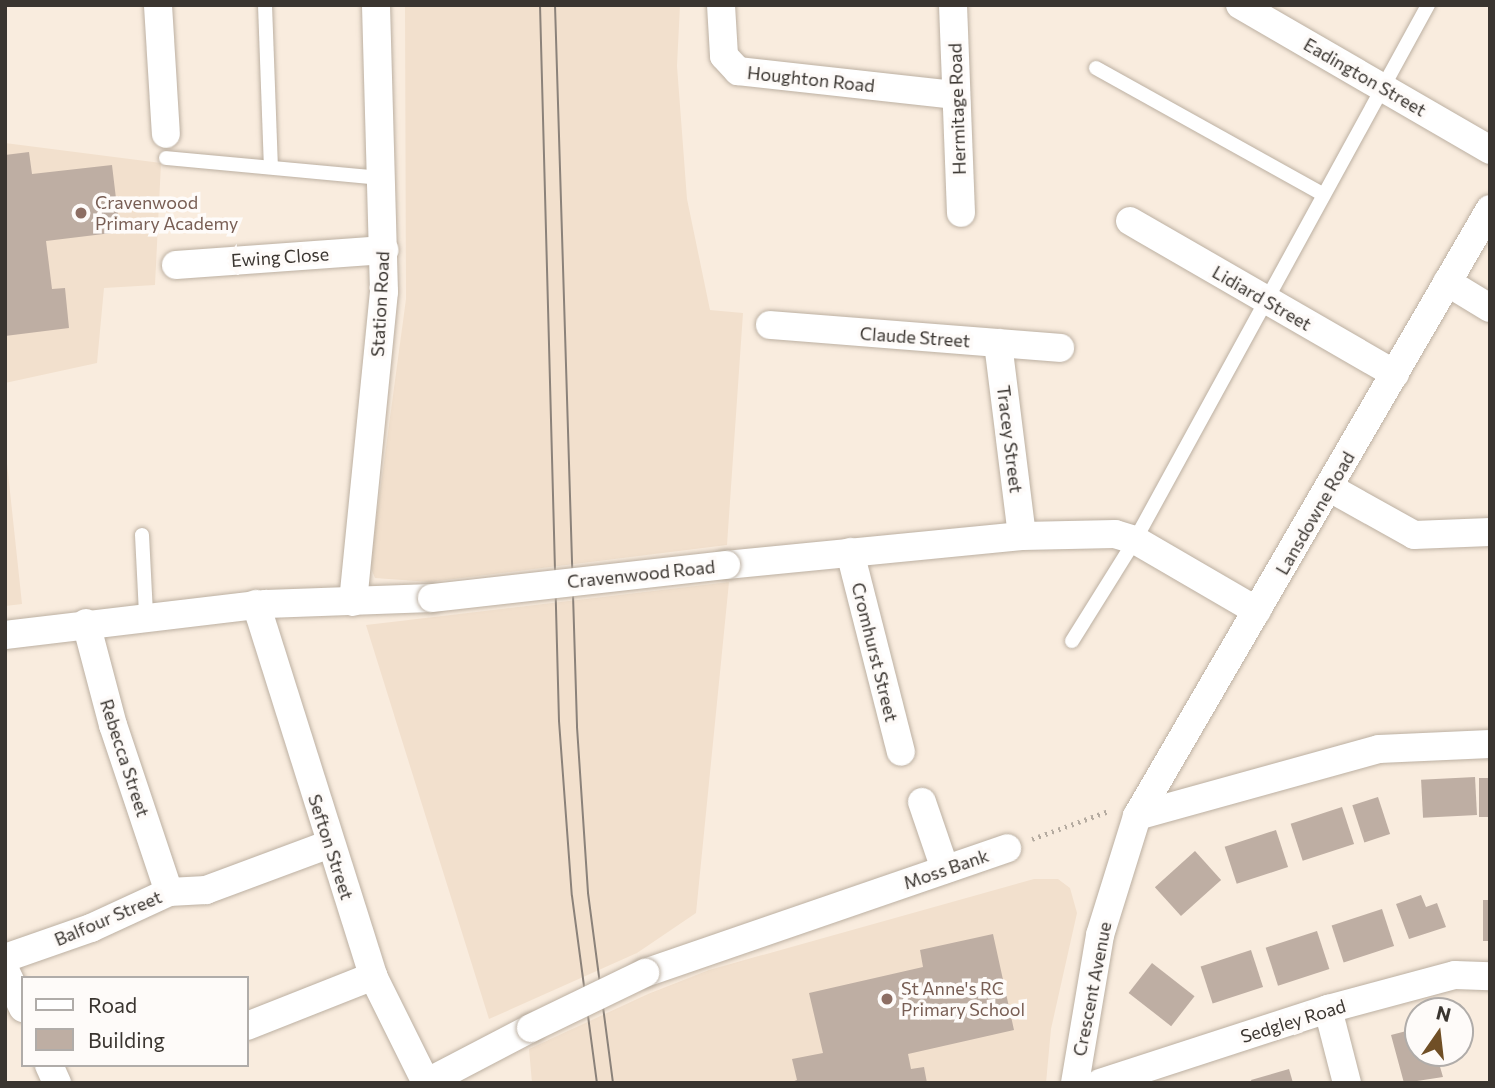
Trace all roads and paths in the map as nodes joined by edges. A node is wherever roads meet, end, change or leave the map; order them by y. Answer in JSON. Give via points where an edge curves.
{"nodes":[{"id":1,"x":158,"y":5,"type":"edge"},
{"id":2,"x":265,"y":5,"type":"edge"},
{"id":3,"x":376,"y":5,"type":"edge"},
{"id":4,"x":721,"y":5,"type":"edge"},
{"id":5,"x":953,"y":5,"type":"edge"},
{"id":6,"x":1240,"y":5,"type":"edge"},
{"id":7,"x":1427,"y":5,"type":"edge"},
{"id":8,"x":1096,"y":68,"type":"dead end"},
{"id":9,"x":1381,"y":87,"type":"junction"},
{"id":10,"x":956,"y":95,"type":"junction"},
{"id":11,"x":166,"y":146,"type":"joint"},
{"id":12,"x":1490,"y":150,"type":"edge"},
{"id":13,"x":271,"y":167,"type":"junction"},
{"id":14,"x":382,"y":178,"type":"junction"},
{"id":15,"x":1322,"y":194,"type":"junction"},
{"id":16,"x":1490,"y":209,"type":"edge"},
{"id":17,"x":961,"y":213,"type":"dead end"},
{"id":18,"x":1130,"y":221,"type":"dead end"},
{"id":19,"x":384,"y":250,"type":"junction"},
{"id":20,"x":176,"y":265,"type":"dead end"},
{"id":21,"x":1447,"y":282,"type":"junction"},
{"id":22,"x":1265,"y":299,"type":"junction"},
{"id":23,"x":1490,"y":308,"type":"edge"},
{"id":24,"x":771,"y":325,"type":"dead end"},
{"id":25,"x":998,"y":343,"type":"junction"},
{"id":26,"x":1060,"y":348,"type":"dead end"},
{"id":27,"x":1395,"y":374,"type":"junction"},
{"id":28,"x":1330,"y":488,"type":"junction"},
{"id":29,"x":1490,"y":531,"type":"edge"},
{"id":30,"x":142,"y":535,"type":"dead end"},
{"id":31,"x":1022,"y":536,"type":"junction"},
{"id":32,"x":1135,"y":540,"type":"junction"},
{"id":33,"x":850,"y":552,"type":"junction"},
{"id":34,"x":353,"y":603,"type":"junction"},
{"id":35,"x":256,"y":604,"type":"junction"},
{"id":36,"x":1257,"y":611,"type":"junction"},
{"id":37,"x":146,"y":615,"type":"junction"},
{"id":38,"x":86,"y":622,"type":"junction"},
{"id":39,"x":5,"y":635,"type":"edge"},
{"id":40,"x":1072,"y":641,"type":"dead end"},
{"id":41,"x":1490,"y":744,"type":"edge"},
{"id":42,"x":901,"y":752,"type":"dead end"},
{"id":43,"x":922,"y":802,"type":"dead end"},
{"id":44,"x":1137,"y":816,"type":"junction"},
{"id":45,"x":330,"y":844,"type":"junction"},
{"id":46,"x":1007,"y":848,"type":"joint"},
{"id":47,"x":945,"y":869,"type":"junction"},
{"id":48,"x":169,"y":892,"type":"junction"},
{"id":49,"x":5,"y":958,"type":"edge"},
{"id":50,"x":5,"y":971,"type":"edge"},
{"id":51,"x":373,"y":976,"type":"junction"},
{"id":52,"x":1490,"y":976,"type":"edge"},
{"id":53,"x":21,"y":1005,"type":"edge"},
{"id":54,"x":1328,"y":1009,"type":"junction"},
{"id":55,"x":248,"y":1026,"type":"edge"},
{"id":56,"x":50,"y":1067,"type":"edge"},
{"id":57,"x":57,"y":1083,"type":"edge"},
{"id":58,"x":426,"y":1083,"type":"edge"},
{"id":59,"x":1075,"y":1083,"type":"edge"},
{"id":60,"x":1100,"y":1083,"type":"edge"},
{"id":61,"x":1348,"y":1083,"type":"edge"}],
"edges":[{"from":1,"to":11,"type":"street"},
{"from":2,"to":13,"type":"lane"},
{"from":3,"to":14,"type":"street","name":"Station Road"},
{"from":4,"to":10,"type":"street","name":"Houghton Road","via":[[724,56],[738,71]]},
{"from":5,"to":10,"type":"street","name":"Hermitage Road"},
{"from":6,"to":9,"type":"street","name":"Eadington Street"},
{"from":7,"to":9,"type":"lane"},
{"from":8,"to":15,"type":"lane"},
{"from":9,"to":12,"type":"street","name":"Eadington Street"},
{"from":9,"to":15,"type":"lane"},
{"from":10,"to":17,"type":"street","name":"Hermitage Road"},
{"from":11,"to":13,"type":"lane"},
{"from":13,"to":14,"type":"lane"},
{"from":14,"to":19,"type":"street","name":"Station Road"},
{"from":15,"to":22,"type":"lane"},
{"from":16,"to":21,"type":"street","name":"Lansdowne Road"},
{"from":18,"to":22,"type":"street","name":"Lidiard Street"},
{"from":19,"to":20,"type":"street","name":"Ewing Close"},
{"from":19,"to":34,"type":"street","name":"Station Road","via":[[384,292]]},
{"from":21,"to":23,"type":"street"},
{"from":21,"to":27,"type":"street","name":"Lansdowne Road"},
{"from":22,"to":27,"type":"street","name":"Lidiard Street"},
{"from":22,"to":32,"type":"lane"},
{"from":24,"to":25,"type":"street","name":"Claude Street"},
{"from":25,"to":26,"type":"street","name":"Claude Street"},
{"from":25,"to":31,"type":"street","name":"Tracey Street"},
{"from":27,"to":28,"type":"street","name":"Lansdowne Road"},
{"from":28,"to":29,"type":"street","via":[[1414,535]]},
{"from":28,"to":36,"type":"street","name":"Lansdowne Road"},
{"from":30,"to":37,"type":"lane"},
{"from":31,"to":32,"type":"street","name":"Cravenwood Road","via":[[1082,533]]},
{"from":31,"to":33,"type":"street","name":"Cravenwood Road"},
{"from":32,"to":36,"type":"street","name":"Cravenwood Road"},
{"from":32,"to":40,"type":"lane"},
{"from":33,"to":34,"type":"street","name":"Cravenwood Road","bridge":true},
{"from":33,"to":42,"type":"street","name":"Cromhurst Street"},
{"from":34,"to":35,"type":"street","name":"Cravenwood Road"},
{"from":35,"to":37,"type":"street","name":"Cravenwood Road"},
{"from":35,"to":45,"type":"street","name":"Sefton Street"},
{"from":36,"to":44,"type":"street","name":"Lansdowne Road"},
{"from":37,"to":38,"type":"street","name":"Cravenwood Road"},
{"from":38,"to":39,"type":"street","name":"Cravenwood Road"},
{"from":38,"to":48,"type":"street","name":"Rebecca Street","via":[[113,725]]},
{"from":41,"to":44,"type":"street","via":[[1379,749]]},
{"from":43,"to":47,"type":"street"},
{"from":44,"to":46,"type":"path","name":"Moss Bank","via":[[1106,811]]},
{"from":44,"to":59,"type":"street","name":"Crescent Avenue","via":[[1100,935]]},
{"from":45,"to":48,"type":"street","name":"Balfour Street","via":[[206,890]]},
{"from":45,"to":51,"type":"street","name":"Sefton Street"},
{"from":46,"to":47,"type":"street","name":"Moss Bank"},
{"from":47,"to":58,"type":"street","name":"Moss Bank","bridge":true,"via":[[645,973]]},
{"from":48,"to":49,"type":"street","name":"Balfour Street","via":[[91,928]]},
{"from":50,"to":53,"type":"street"},
{"from":51,"to":55,"type":"street"},
{"from":51,"to":58,"type":"street","name":"Sefton Street"},
{"from":52,"to":54,"type":"street","name":"Sedgley Road","via":[[1455,975]]},
{"from":54,"to":60,"type":"street","name":"Sedgley Road"},
{"from":54,"to":61,"type":"street"},
{"from":56,"to":57,"type":"street"}]}
